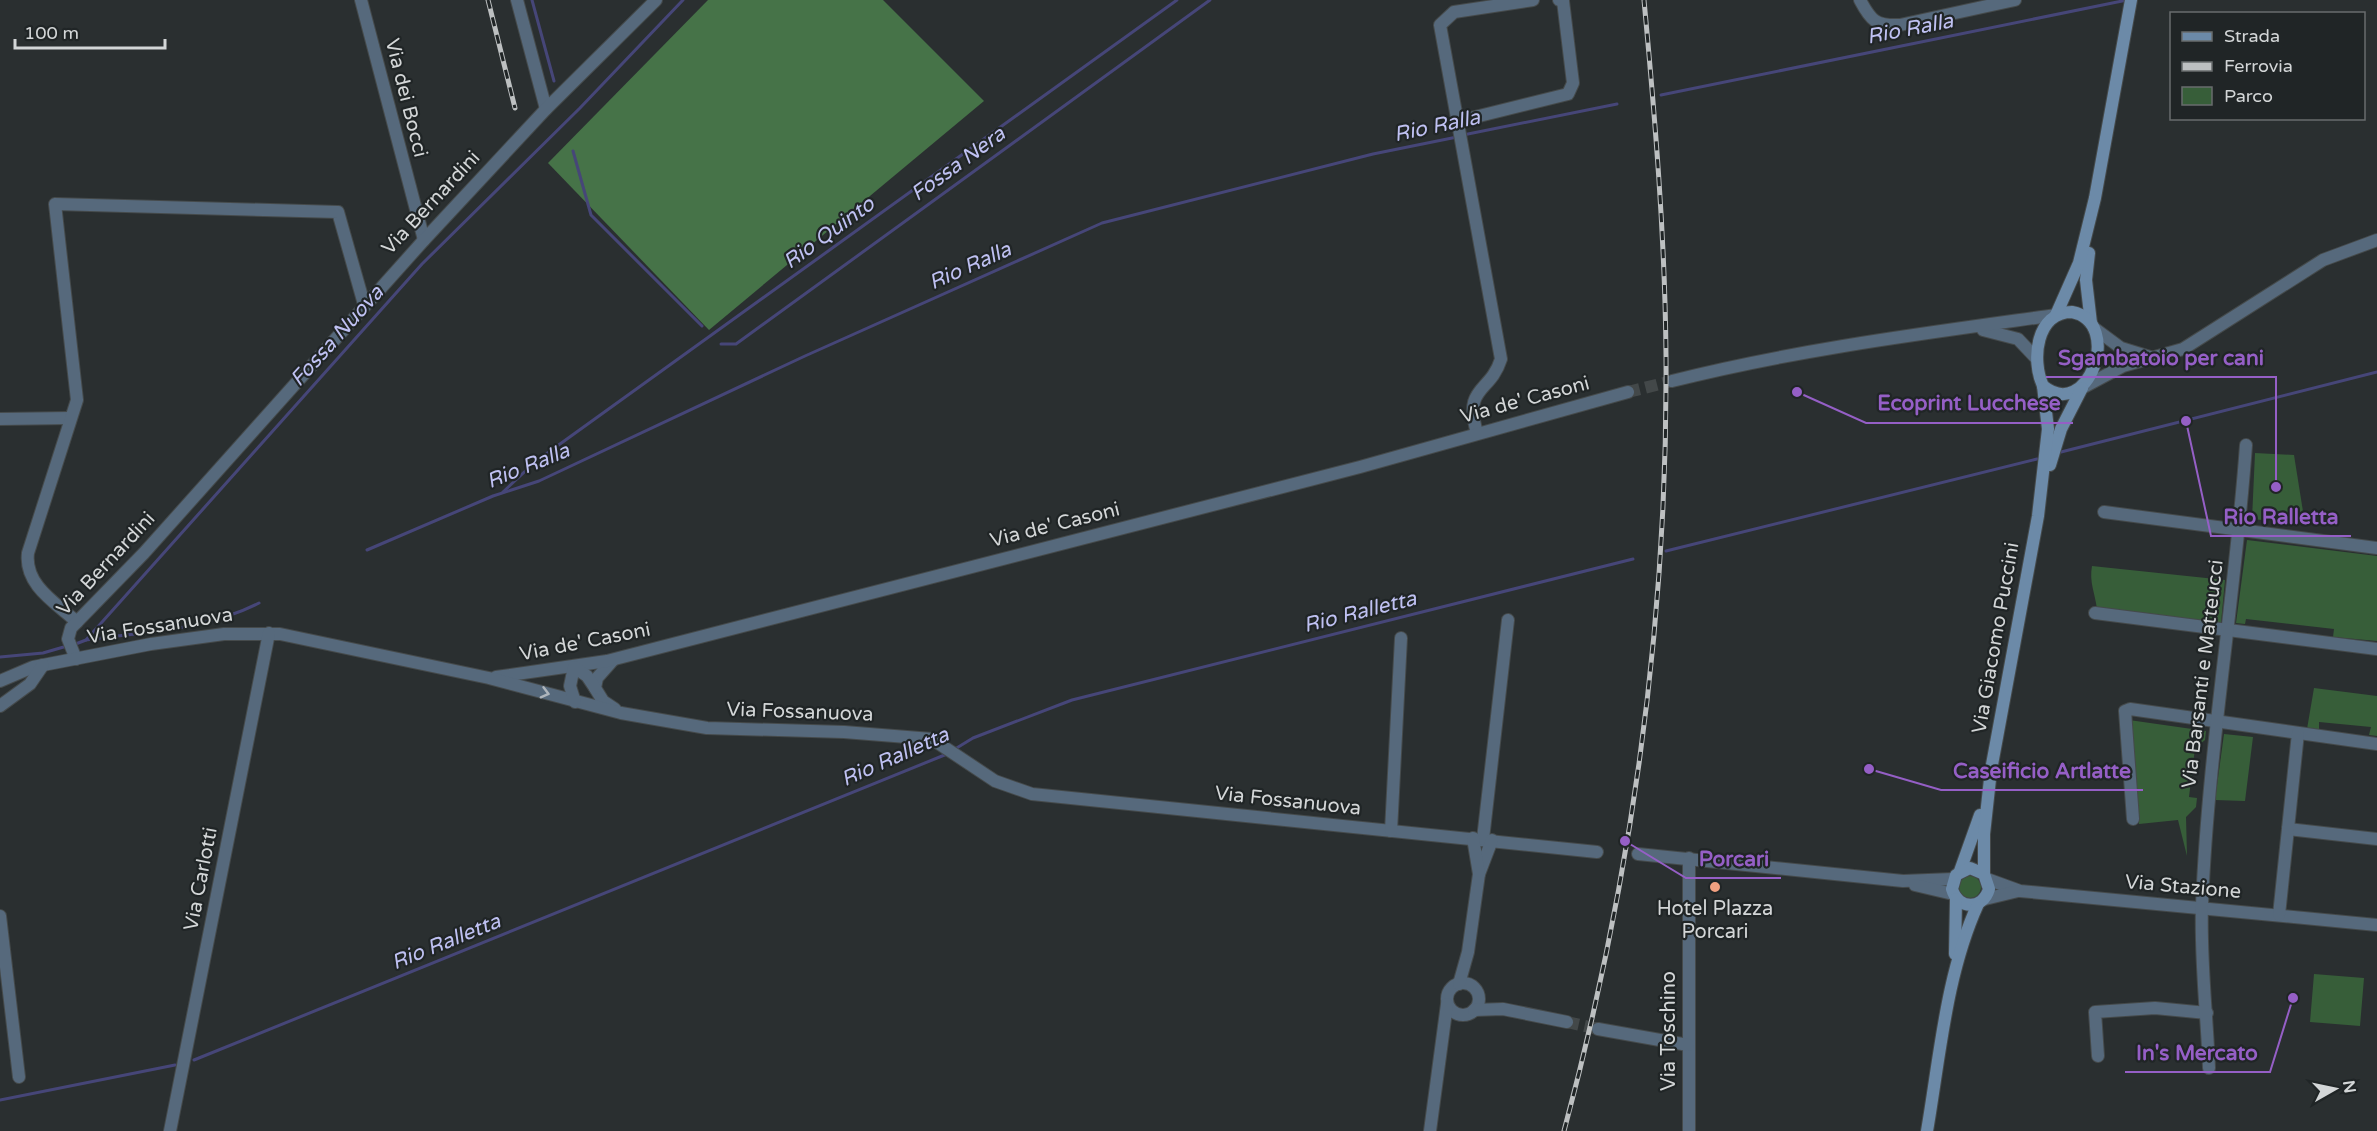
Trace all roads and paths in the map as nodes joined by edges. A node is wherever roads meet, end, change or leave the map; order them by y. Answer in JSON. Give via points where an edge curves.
{"nodes":[{"id":1,"x":361,"y":0,"type":"edge"},
{"id":2,"x":517,"y":0,"type":"edge"},
{"id":3,"x":656,"y":0,"type":"edge"},
{"id":4,"x":1533,"y":0,"type":"edge"},
{"id":5,"x":1559,"y":0,"type":"edge"},
{"id":6,"x":1860,"y":0,"type":"edge"},
{"id":7,"x":2015,"y":0,"type":"edge"},
{"id":8,"x":2131,"y":3,"type":"edge"},
{"id":9,"x":546,"y":108,"type":"junction"},
{"id":10,"x":1460,"y":123,"type":"junction"},
{"id":11,"x":2095,"y":198,"type":"junction"},
{"id":12,"x":424,"y":240,"type":"junction"},
{"id":13,"x":2377,"y":240,"type":"edge"},
{"id":14,"x":364,"y":304,"type":"junction"},
{"id":15,"x":2056,"y":315,"type":"junction"},
{"id":16,"x":2093,"y":326,"type":"junction"},
{"id":17,"x":1970,"y":328,"type":"junction"},
{"id":18,"x":2036,"y":358,"type":"junction"},
{"id":19,"x":2151,"y":358,"type":"junction"},
{"id":20,"x":1672,"y":381,"type":"tunnel mouth"},
{"id":21,"x":2043,"y":386,"type":"junction"},
{"id":22,"x":2082,"y":388,"type":"junction"},
{"id":23,"x":1628,"y":392,"type":"tunnel mouth"},
{"id":24,"x":70,"y":418,"type":"junction"},
{"id":25,"x":0,"y":419,"type":"edge"},
{"id":26,"x":1477,"y":433,"type":"junction"},
{"id":27,"x":2246,"y":445,"type":"dead end"},
{"id":28,"x":2104,"y":512,"type":"dead end"},
{"id":29,"x":2038,"y":516,"type":"junction"},
{"id":30,"x":2240,"y":531,"type":"junction"},
{"id":31,"x":2377,"y":548,"type":"edge"},
{"id":32,"x":2095,"y":614,"type":"dead end"},
{"id":33,"x":1508,"y":620,"type":"dead end"},
{"id":34,"x":77,"y":622,"type":"junction"},
{"id":35,"x":2228,"y":630,"type":"junction"},
{"id":36,"x":268,"y":633,"type":"junction"},
{"id":37,"x":1401,"y":638,"type":"dead end"},
{"id":38,"x":2377,"y":649,"type":"edge"},
{"id":39,"x":73,"y":650,"type":"junction"},
{"id":40,"x":613,"y":660,"type":"junction"},
{"id":41,"x":43,"y":665,"type":"junction"},
{"id":42,"x":574,"y":668,"type":"junction"},
{"id":43,"x":489,"y":678,"type":"junction"},
{"id":44,"x":0,"y":681,"type":"edge"},
{"id":45,"x":595,"y":688,"type":"junction"},
{"id":46,"x":575,"y":702,"type":"junction"},
{"id":47,"x":0,"y":706,"type":"edge"},
{"id":48,"x":621,"y":713,"type":"junction"},
{"id":49,"x":2217,"y":723,"type":"junction"},
{"id":50,"x":2298,"y":734,"type":"junction"},
{"id":51,"x":2377,"y":744,"type":"edge"},
{"id":52,"x":1991,"y":770,"type":"junction"},
{"id":53,"x":2133,"y":819,"type":"dead end"},
{"id":54,"x":2288,"y":828,"type":"junction"},
{"id":55,"x":1391,"y":831,"type":"junction"},
{"id":56,"x":2377,"y":838,"type":"edge"},
{"id":57,"x":1483,"y":839,"type":"junction"},
{"id":58,"x":1597,"y":852,"type":"dead end"},
{"id":59,"x":1638,"y":854,"type":"dead end"},
{"id":60,"x":1689,"y":858,"type":"junction"},
{"id":61,"x":1479,"y":875,"type":"junction"},
{"id":62,"x":1957,"y":875,"type":"junction"},
{"id":63,"x":1985,"y":877,"type":"junction"},
{"id":64,"x":1903,"y":881,"type":"junction"},
{"id":65,"x":2020,"y":891,"type":"junction"},
{"id":66,"x":1955,"y":897,"type":"junction"},
{"id":67,"x":1981,"y":901,"type":"junction"},
{"id":68,"x":2202,"y":908,"type":"junction"},
{"id":69,"x":2278,"y":915,"type":"junction"},
{"id":70,"x":0,"y":916,"type":"edge"},
{"id":71,"x":2377,"y":925,"type":"edge"},
{"id":72,"x":1469,"y":988,"type":"junction"},
{"id":73,"x":1951,"y":994,"type":"junction"},
{"id":74,"x":1447,"y":1004,"type":"junction"},
{"id":75,"x":1503,"y":1009,"type":"junction"},
{"id":76,"x":1474,"y":1010,"type":"junction"},
{"id":77,"x":2207,"y":1013,"type":"junction"},
{"id":78,"x":1458,"y":1014,"type":"junction"},
{"id":79,"x":1567,"y":1022,"type":"tunnel mouth"},
{"id":80,"x":1598,"y":1029,"type":"tunnel mouth"},
{"id":81,"x":1443,"y":1041,"type":"junction"},
{"id":82,"x":1688,"y":1046,"type":"junction"},
{"id":83,"x":2098,"y":1056,"type":"dead end"},
{"id":84,"x":2209,"y":1068,"type":"dead end"},
{"id":85,"x":19,"y":1077,"type":"dead end"},
{"id":86,"x":170,"y":1131,"type":"edge"},
{"id":87,"x":1430,"y":1131,"type":"edge"},
{"id":88,"x":1689,"y":1131,"type":"edge"},
{"id":89,"x":1927,"y":1131,"type":"edge"}],
"edges":[{"from":1,"to":12,"type":"street","name":"Via dei Bocci"},
{"from":2,"to":9,"type":"street"},
{"from":3,"to":9,"type":"street","name":"Via Bernardini"},
{"from":4,"to":10,"type":"street","via":[[1454,12],[1440,25]]},
{"from":5,"to":10,"type":"street","via":[[1563,1],[1573,83],[1568,94]]},
{"from":6,"to":7,"type":"street","via":[[1870,18],[1885,26]]},
{"from":8,"to":11,"type":"main road","name":"Via Giacomo Puccini"},
{"from":9,"to":12,"type":"street","name":"Via Bernardini"},
{"from":10,"to":26,"type":"street","via":[[1501,359],[1497,371],[1476,393],[1472,405]]},
{"from":11,"to":15,"type":"main road","name":"Via Giacomo Puccini","via":[[2079,263]]},
{"from":11,"to":16,"type":"main road","name":"Via Giacomo Puccini","via":[[2086,270]]},
{"from":12,"to":14,"type":"street","name":"Via Bernardini"},
{"from":13,"to":19,"type":"street","via":[[2323,260],[2183,349]]},
{"from":14,"to":24,"type":"street","via":[[338,212],[55,204],[76,399]]},
{"from":14,"to":34,"type":"street","name":"Via Bernardini","via":[[144,553]]},
{"from":15,"to":16,"type":"main road","via":[[2078,314]]},
{"from":15,"to":17,"type":"street"},
{"from":15,"to":18,"type":"main road","name":"Via Giacomo Puccini","via":[[2042,333]]},
{"from":16,"to":19,"type":"street","via":[[2121,348]]},
{"from":16,"to":22,"type":"main road","name":"Via Giacomo Puccini","via":[[2097,356]]},
{"from":17,"to":18,"type":"street","via":[[2018,339]]},
{"from":17,"to":20,"type":"street","via":[[1799,352]]},
{"from":18,"to":21,"type":"main road","name":"Via Giacomo Puccini"},
{"from":19,"to":22,"type":"street","via":[[2113,370]]},
{"from":21,"to":22,"type":"main road","via":[[2059,393]]},
{"from":21,"to":29,"type":"main road","name":"Via Giacomo Puccini","via":[[2048,429]]},
{"from":22,"to":29,"type":"main road","name":"Via Giacomo Puccini","via":[[2057,441]]},
{"from":23,"to":26,"type":"street","name":"Via de' Casoni"},
{"from":24,"to":25,"type":"street"},
{"from":24,"to":34,"type":"street","via":[[27,567],[36,585]]},
{"from":26,"to":40,"type":"street","name":"Via de' Casoni","via":[[1360,467]]},
{"from":27,"to":30,"type":"street","name":"Via Barsanti e Matteucci"},
{"from":28,"to":30,"type":"street"},
{"from":29,"to":52,"type":"main road","name":"Via Giacomo Puccini"},
{"from":30,"to":31,"type":"street"},
{"from":30,"to":35,"type":"street","name":"Via Barsanti e Matteucci"},
{"from":32,"to":35,"type":"street"},
{"from":33,"to":57,"type":"street"},
{"from":34,"to":39,"type":"street","name":"Via Bernardini","via":[[69,631]]},
{"from":35,"to":38,"type":"street"},
{"from":35,"to":49,"type":"street","name":"Via Barsanti e Matteucci"},
{"from":36,"to":39,"type":"street","name":"Via Fossanuova","via":[[210,635]]},
{"from":36,"to":43,"type":"street","name":"Via Fossanuova"},
{"from":36,"to":86,"type":"street","name":"Via Carlotti"},
{"from":37,"to":55,"type":"street"},
{"from":39,"to":41,"type":"street","name":"Via Fossanuova"},
{"from":40,"to":42,"type":"street","name":"Via de' Casoni"},
{"from":40,"to":45,"type":"street","via":[[597,678]]},
{"from":41,"to":44,"type":"street","name":"Via Fossanuova","via":[[23,669]]},
{"from":41,"to":47,"type":"street","via":[[30,684]]},
{"from":42,"to":43,"type":"street","name":"Via de' Casoni"},
{"from":42,"to":45,"type":"street","via":[[587,676]]},
{"from":42,"to":46,"type":"street","via":[[570,686]]},
{"from":43,"to":46,"type":"street","name":"Via Fossanuova","one_way":true},
{"from":45,"to":48,"type":"street","via":[[603,701]]},
{"from":46,"to":48,"type":"street","name":"Via Fossanuova"},
{"from":48,"to":55,"type":"street","name":"Via Fossanuova","via":[[707,728],[932,739],[996,781],[1032,794]]},
{"from":49,"to":50,"type":"street"},
{"from":49,"to":53,"type":"street","via":[[2125,711]]},
{"from":49,"to":68,"type":"street","name":"Via Barsanti e Matteucci"},
{"from":50,"to":51,"type":"street"},
{"from":50,"to":54,"type":"street"},
{"from":52,"to":62,"type":"main road","via":[[1975,834]]},
{"from":52,"to":63,"type":"main road","name":"Via Giacomo Puccini","via":[[1984,834]]},
{"from":54,"to":56,"type":"street"},
{"from":54,"to":69,"type":"street"},
{"from":55,"to":57,"type":"street","name":"Via Fossanuova"},
{"from":57,"to":58,"type":"street","name":"Via Fossanuova"},
{"from":57,"to":61,"type":"street"},
{"from":57,"to":61,"type":"street"},
{"from":59,"to":60,"type":"street"},
{"from":60,"to":64,"type":"street"},
{"from":60,"to":82,"type":"street","name":"Via Toschino"},
{"from":61,"to":72,"type":"street","via":[[1468,952]]},
{"from":62,"to":63,"type":"main road","via":[[1970,868]]},
{"from":62,"to":64,"type":"street"},
{"from":62,"to":66,"type":"main road"},
{"from":63,"to":65,"type":"street","name":"Via Stazione"},
{"from":63,"to":67,"type":"main road","via":[[1989,889]]},
{"from":64,"to":66,"type":"street"},
{"from":65,"to":67,"type":"street"},
{"from":65,"to":68,"type":"street","name":"Via Stazione"},
{"from":66,"to":67,"type":"main road","via":[[1964,904]]},
{"from":66,"to":73,"type":"main road","via":[[1957,926]]},
{"from":67,"to":73,"type":"main road","via":[[1968,927]]},
{"from":68,"to":69,"type":"street","name":"Via Stazione"},
{"from":68,"to":77,"type":"street","name":"Via Barsanti e Matteucci"},
{"from":69,"to":71,"type":"street","name":"Via Stazione"},
{"from":70,"to":85,"type":"street"},
{"from":72,"to":74,"type":"street","via":[[1448,993]]},
{"from":72,"to":75,"type":"street"},
{"from":72,"to":76,"type":"street","via":[[1478,1004]]},
{"from":73,"to":89,"type":"main road"},
{"from":74,"to":78,"type":"street"},
{"from":74,"to":81,"type":"street"},
{"from":75,"to":76,"type":"street"},
{"from":75,"to":79,"type":"street"},
{"from":76,"to":78,"type":"street"},
{"from":77,"to":83,"type":"street","via":[[2155,1008],[2095,1012]]},
{"from":77,"to":84,"type":"street","name":"Via Barsanti e Matteucci"},
{"from":78,"to":81,"type":"street"},
{"from":80,"to":82,"type":"street"},
{"from":81,"to":87,"type":"street"},
{"from":82,"to":88,"type":"street","name":"Via Toschino"}]}
